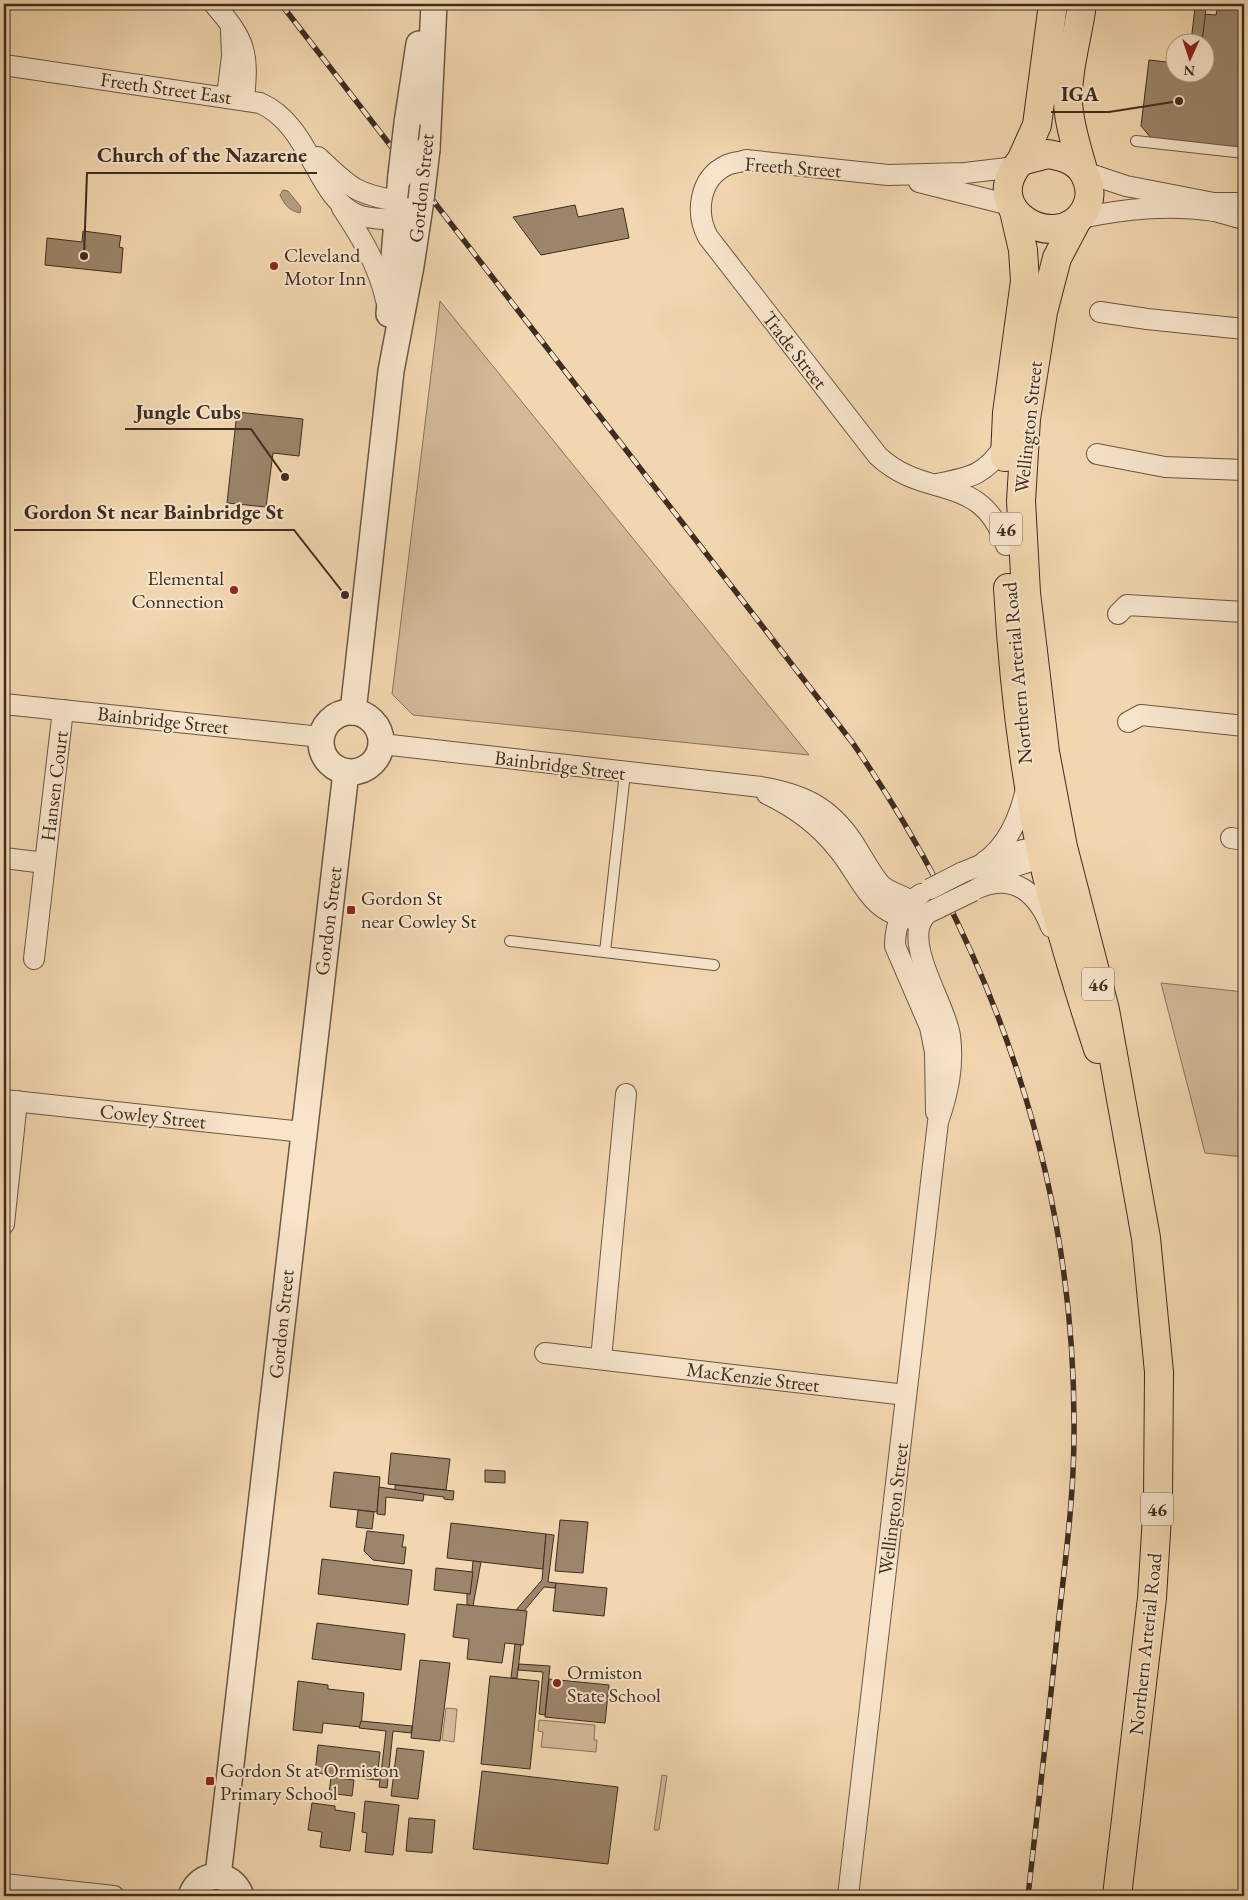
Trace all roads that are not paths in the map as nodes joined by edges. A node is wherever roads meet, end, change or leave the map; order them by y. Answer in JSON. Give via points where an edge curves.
{"nodes":[{"id":1,"x":214,"y":4,"type":"edge"},
{"id":2,"x":428,"y":4,"type":"edge"},
{"id":3,"x":434,"y":4,"type":"edge"},
{"id":4,"x":1053,"y":4,"type":"edge"},
{"id":5,"x":1082,"y":4,"type":"edge"},
{"id":6,"x":4,"y":66,"type":"edge"},
{"id":7,"x":236,"y":98,"type":"junction"},
{"id":8,"x":1136,"y":141,"type":"dead end"},
{"id":9,"x":308,"y":150,"type":"junction"},
{"id":10,"x":1244,"y":153,"type":"edge"},
{"id":11,"x":1019,"y":164,"type":"junction"},
{"id":12,"x":1083,"y":171,"type":"junction"},
{"id":13,"x":888,"y":174,"type":"junction"},
{"id":14,"x":706,"y":185,"type":"joint"},
{"id":15,"x":337,"y":200,"type":"junction"},
{"id":16,"x":1244,"y":203,"type":"edge"},
{"id":17,"x":1012,"y":208,"type":"junction"},
{"id":18,"x":408,"y":209,"type":"junction"},
{"id":19,"x":1244,"y":218,"type":"edge"},
{"id":20,"x":1078,"y":220,"type":"junction"},
{"id":21,"x":389,"y":312,"type":"junction"},
{"id":22,"x":1100,"y":312,"type":"dead end"},
{"id":23,"x":1244,"y":329,"type":"edge"},
{"id":24,"x":391,"y":371,"type":"junction"},
{"id":25,"x":1005,"y":445,"type":"junction"},
{"id":26,"x":1097,"y":454,"type":"dead end"},
{"id":27,"x":1244,"y":470,"type":"edge"},
{"id":28,"x":933,"y":485,"type":"junction"},
{"id":29,"x":1006,"y":545,"type":"junction"},
{"id":30,"x":1244,"y":612,"type":"edge"},
{"id":31,"x":1118,"y":614,"type":"dead end"},
{"id":32,"x":4,"y":704,"type":"edge"},
{"id":33,"x":63,"y":710,"type":"junction"},
{"id":34,"x":353,"y":712,"type":"junction"},
{"id":35,"x":1128,"y":722,"type":"dead end"},
{"id":36,"x":1244,"y":726,"type":"edge"},
{"id":37,"x":321,"y":737,"type":"junction"},
{"id":38,"x":382,"y":744,"type":"junction"},
{"id":39,"x":346,"y":772,"type":"junction"},
{"id":40,"x":625,"y":773,"type":"junction"},
{"id":41,"x":1028,"y":782,"type":"junction"},
{"id":42,"x":1049,"y":850,"type":"junction"},
{"id":43,"x":4,"y":858,"type":"edge"},
{"id":44,"x":984,"y":862,"type":"junction"},
{"id":45,"x":45,"y":863,"type":"junction"},
{"id":46,"x":975,"y":889,"type":"junction"},
{"id":47,"x":905,"y":909,"type":"junction"},
{"id":48,"x":922,"y":920,"type":"junction"},
{"id":49,"x":510,"y":941,"type":"dead end"},
{"id":50,"x":605,"y":952,"type":"junction"},
{"id":51,"x":34,"y":959,"type":"dead end"},
{"id":52,"x":714,"y":965,"type":"dead end"},
{"id":53,"x":1099,"y":1055,"type":"junction"},
{"id":54,"x":626,"y":1094,"type":"dead end"},
{"id":55,"x":10,"y":1100,"type":"edge"},
{"id":56,"x":938,"y":1122,"type":"junction"},
{"id":57,"x":1124,"y":1123,"type":"junction"},
{"id":58,"x":302,"y":1132,"type":"junction"},
{"id":59,"x":4,"y":1224,"type":"edge"},
{"id":60,"x":545,"y":1353,"type":"dead end"},
{"id":61,"x":601,"y":1359,"type":"junction"},
{"id":62,"x":906,"y":1395,"type":"junction"},
{"id":63,"x":218,"y":1876,"type":"junction"},
{"id":64,"x":4,"y":1884,"type":"edge"},
{"id":65,"x":114,"y":1896,"type":"edge"},
{"id":66,"x":191,"y":1896,"type":"edge"},
{"id":67,"x":241,"y":1896,"type":"edge"},
{"id":68,"x":848,"y":1896,"type":"edge"},
{"id":69,"x":1117,"y":1896,"type":"edge"}],
"edges":[{"from":1,"to":7,"type":"street","via":[[245,52]]},
{"from":2,"to":18,"type":"street","name":"Gordon Street","bridge":true,"via":[[419,42],[401,174]]},
{"from":3,"to":18,"type":"street","name":"Gordon Street","bridge":true,"via":[[427,149]]},
{"from":4,"to":11,"type":"main road","number":"46","via":[[1037,125]]},
{"from":5,"to":12,"type":"main road","number":"46","via":[[1069,77],[1068,102]]},
{"from":6,"to":7,"type":"street","name":"Freeth Street East"},
{"from":7,"to":9,"type":"street","name":"Freeth Street East","via":[[264,104],[279,114]]},
{"from":8,"to":10,"type":"lane"},
{"from":9,"to":15,"type":"street","name":"Freeth Street East"},
{"from":9,"to":18,"type":"street","name":"Freeth Street East","via":[[350,187],[368,197]]},
{"from":11,"to":12,"type":"main road","via":[[1048,154],[1068,159]]},
{"from":11,"to":13,"type":"street","name":"Freeth Street","via":[[965,173]]},
{"from":11,"to":17,"type":"main road","number":"46","via":[[1008,184]]},
{"from":12,"to":16,"type":"street","via":[[1126,186],[1214,203]]},
{"from":12,"to":20,"type":"main road","number":"46","via":[[1090,195],[1088,206]]},
{"from":13,"to":14,"type":"street","name":"Freeth Street","via":[[746,160],[726,166]]},
{"from":13,"to":17,"type":"street","name":"Freeth Street"},
{"from":14,"to":28,"type":"street","name":"Trade Street","via":[[700,217],[708,237],[878,456],[903,475]]},
{"from":15,"to":18,"type":"street","name":"Freeth Street East","via":[[359,216]]},
{"from":15,"to":21,"type":"street","name":"Freeth Street East","via":[[376,263]]},
{"from":17,"to":20,"type":"main road","via":[[1024,221],[1041,227],[1060,228]]},
{"from":17,"to":25,"type":"main road","name":"Northern Arterial Road","number":"46","via":[[1023,250],[1025,280]]},
{"from":18,"to":21,"type":"street","name":"Gordon Street"},
{"from":18,"to":24,"type":"street","name":"Gordon Street"},
{"from":19,"to":20,"type":"street","via":[[1154,207],[1127,209]]},
{"from":20,"to":42,"type":"main road","name":"Wellington Street","number":"46","via":[[1058,258],[1045,305],[1026,419],[1021,481],[1022,546],[1046,752]]},
{"from":21,"to":24,"type":"street","name":"Gordon Street"},
{"from":22,"to":23,"type":"street"},
{"from":24,"to":34,"type":"street","name":"Gordon Street"},
{"from":25,"to":28,"type":"street","via":[[979,474]]},
{"from":25,"to":29,"type":"main road","name":"Northern Arterial Road","number":"46"},
{"from":26,"to":27,"type":"street","via":[[1165,467]]},
{"from":28,"to":29,"type":"street","name":"Trade Street","via":[[963,493],[984,505],[999,527]]},
{"from":29,"to":41,"type":"main road","name":"Northern Arterial Road","number":"46","via":[[1014,672]]},
{"from":30,"to":31,"type":"street","via":[[1127,605]]},
{"from":32,"to":33,"type":"street","name":"Bainbridge Street"},
{"from":33,"to":37,"type":"street","name":"Bainbridge Street"},
{"from":33,"to":45,"type":"street","name":"Hansen Court"},
{"from":34,"to":37,"type":"street","via":[[336,716],[324,728]]},
{"from":34,"to":38,"type":"street","via":[[361,713],[374,722]]},
{"from":35,"to":36,"type":"street","via":[[1141,715]]},
{"from":37,"to":39,"type":"street","via":[[329,763]]},
{"from":38,"to":39,"type":"street","via":[[373,764],[360,771]]},
{"from":38,"to":40,"type":"street","name":"Bainbridge Street"},
{"from":39,"to":58,"type":"street","name":"Gordon Street"},
{"from":40,"to":47,"type":"street","name":"Bainbridge Street","via":[[739,784],[782,801],[809,819],[838,849],[868,895],[885,909]]},
{"from":40,"to":50,"type":"lane"},
{"from":41,"to":42,"type":"main road","name":"Northern Arterial Road","number":"46"},
{"from":41,"to":44,"type":"street","via":[[1024,801],[1010,833]]},
{"from":42,"to":44,"type":"street"},
{"from":42,"to":46,"type":"street","via":[[1007,869]]},
{"from":42,"to":53,"type":"main road","name":"Northern Arterial Road","number":"46","via":[[1054,906]]},
{"from":42,"to":57,"type":"main road","name":"Northern Arterial Road","number":"46","via":[[1105,1010]]},
{"from":43,"to":45,"type":"street","name":"Hansen Court"},
{"from":44,"to":47,"type":"street","bridge":true,"via":[[930,889]]},
{"from":45,"to":51,"type":"street","name":"Hansen Court"},
{"from":46,"to":48,"type":"street","bridge":true},
{"from":46,"to":53,"type":"street","via":[[995,884],[1010,885],[1031,893],[1042,906]]},
{"from":47,"to":48,"type":"street"},
{"from":47,"to":56,"type":"street","name":"Wellington Street","via":[[895,932],[895,946],[930,1027],[935,1052]]},
{"from":48,"to":56,"type":"street","name":"Wellington Street","via":[[919,938],[921,959],[940,1001],[951,1042],[950,1081]]},
{"from":49,"to":50,"type":"lane"},
{"from":50,"to":52,"type":"lane"},
{"from":53,"to":57,"type":"main road","name":"Northern Arterial Road","number":"46"},
{"from":54,"to":61,"type":"street"},
{"from":55,"to":58,"type":"street","name":"Cowley Street"},
{"from":55,"to":59,"type":"street"},
{"from":56,"to":62,"type":"street","name":"Wellington Street"},
{"from":57,"to":69,"type":"main road","name":"Northern Arterial Road","number":"46","via":[[1146,1238],[1158,1362],[1158,1490],[1152,1598]]},
{"from":58,"to":63,"type":"street","name":"Gordon Street"},
{"from":60,"to":61,"type":"street","name":"MacKenzie Street"},
{"from":61,"to":62,"type":"street","name":"MacKenzie Street"},
{"from":62,"to":68,"type":"street","name":"Wellington Street"},
{"from":63,"to":66,"type":"street","via":[[210,1876],[198,1884]]},
{"from":63,"to":67,"type":"street","via":[[232,1882]]},
{"from":64,"to":65,"type":"street"}]}
